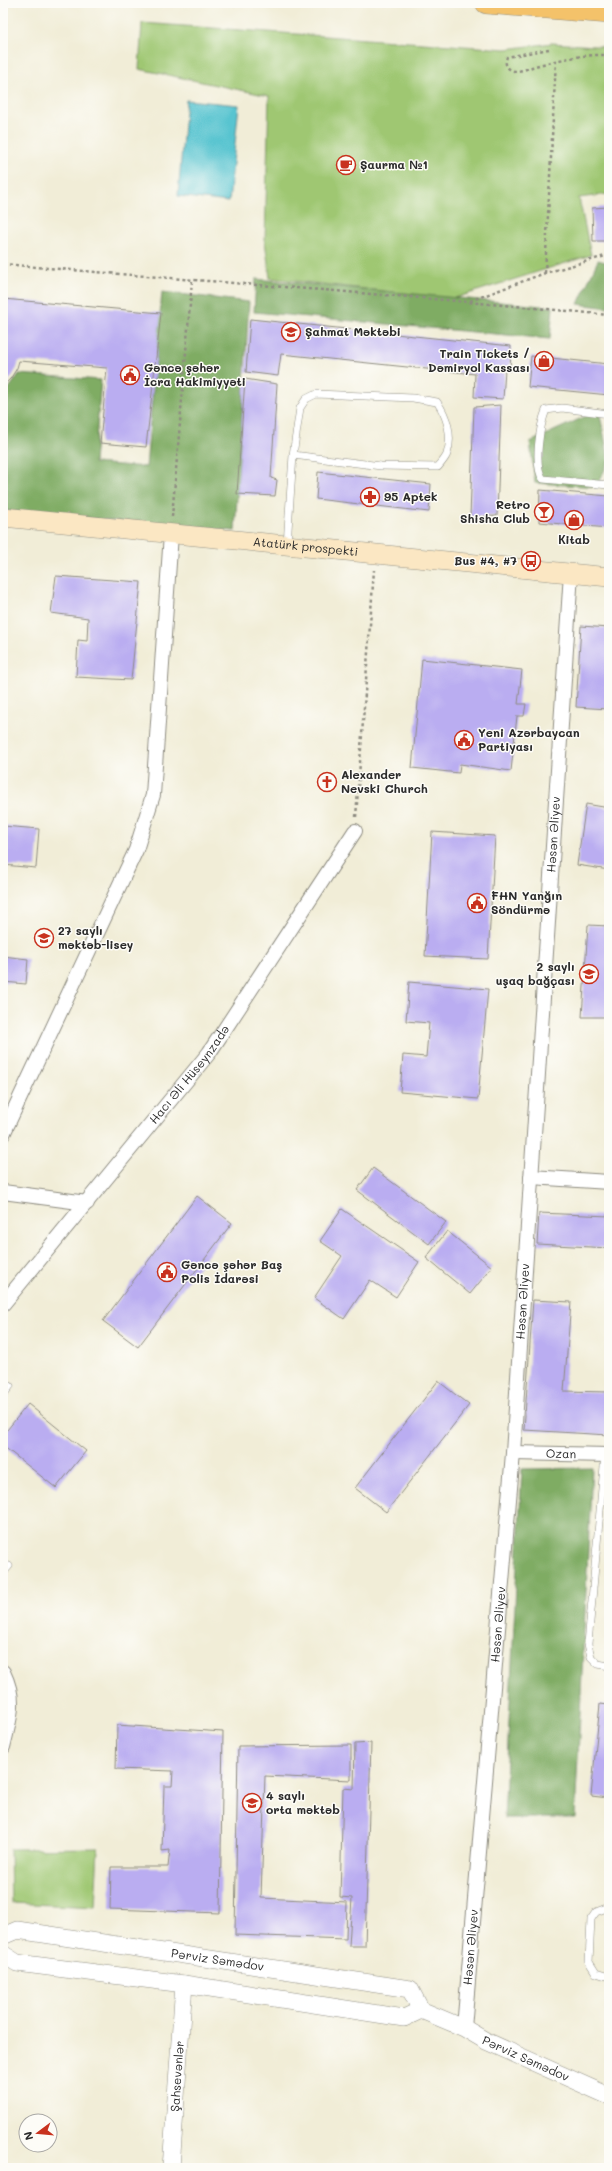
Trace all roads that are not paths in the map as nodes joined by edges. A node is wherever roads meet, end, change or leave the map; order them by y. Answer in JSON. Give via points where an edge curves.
{"nodes":[{"id":1,"x":486,"y":3,"type":"edge"},
{"id":2,"x":547,"y":5,"type":"edge"},
{"id":3,"x":609,"y":13,"type":"edge"},
{"id":4,"x":609,"y":414,"type":"edge"},
{"id":5,"x":293,"y":455,"type":"junction"},
{"id":6,"x":609,"y":485,"type":"edge"},
{"id":7,"x":3,"y":517,"type":"edge"},
{"id":8,"x":171,"y":534,"type":"junction"},
{"id":9,"x":287,"y":545,"type":"junction"},
{"id":10,"x":571,"y":573,"type":"junction"},
{"id":11,"x":609,"y":577,"type":"edge"},
{"id":12,"x":355,"y":830,"type":"road end"},
{"id":13,"x":3,"y":1134,"type":"edge"},
{"id":14,"x":531,"y":1177,"type":"junction"},
{"id":15,"x":609,"y":1182,"type":"edge"},
{"id":16,"x":3,"y":1192,"type":"edge"},
{"id":17,"x":87,"y":1203,"type":"junction"},
{"id":18,"x":3,"y":1304,"type":"edge"},
{"id":19,"x":10,"y":1386,"type":"dead end"},
{"id":20,"x":3,"y":1394,"type":"edge"},
{"id":21,"x":512,"y":1453,"type":"junction"},
{"id":22,"x":607,"y":1455,"type":"edge"},
{"id":23,"x":9,"y":1566,"type":"dead end"},
{"id":24,"x":3,"y":1573,"type":"edge"},
{"id":25,"x":609,"y":1666,"type":"edge"},
{"id":26,"x":3,"y":1672,"type":"edge"},
{"id":27,"x":3,"y":1747,"type":"edge"},
{"id":28,"x":609,"y":1908,"type":"edge"},
{"id":29,"x":3,"y":1936,"type":"edge"},
{"id":30,"x":3,"y":1954,"type":"edge"},
{"id":31,"x":609,"y":1977,"type":"edge"},
{"id":32,"x":184,"y":1984,"type":"junction"},
{"id":33,"x":421,"y":2010,"type":"junction"},
{"id":34,"x":464,"y":2028,"type":"junction"},
{"id":35,"x":609,"y":2096,"type":"edge"},
{"id":36,"x":171,"y":2168,"type":"edge"}],
"edges":[{"from":1,"to":2,"type":"main road"},
{"from":2,"to":3,"type":"main road"},
{"from":4,"to":6,"type":"lane","via":[[562,408],[546,410],[540,424],[538,456],[539,474],[543,479]]},
{"from":5,"to":5,"type":"lane","via":[[300,408],[306,399],[316,394],[413,398],[437,402],[446,414],[449,433],[447,454],[438,467],[381,466]]},
{"from":5,"to":9,"type":"lane"},
{"from":7,"to":8,"type":"main road","name":"Atatürk prospekti"},
{"from":8,"to":9,"type":"main road","name":"Atatürk prospekti"},
{"from":8,"to":13,"type":"street","via":[[153,794],[136,850]]},
{"from":9,"to":10,"type":"main road","name":"Atatürk prospekti"},
{"from":10,"to":11,"type":"main road","name":"Atatürk prospekti"},
{"from":10,"to":14,"type":"street","name":"Həsən Əliyev"},
{"from":12,"to":17,"type":"street","name":"Hacı Əli Hüseynzadə","via":[[210,1053]]},
{"from":14,"to":15,"type":"street"},
{"from":14,"to":21,"type":"street","name":"Həsən Əliyev"},
{"from":16,"to":17,"type":"street"},
{"from":17,"to":18,"type":"street","name":"Hacı Əli Hüseynzadə"},
{"from":19,"to":20,"type":"lane"},
{"from":21,"to":22,"type":"street","name":"Ozan"},
{"from":21,"to":34,"type":"street","name":"Həsən Əliyev"},
{"from":22,"to":25,"type":"lane","via":[[588,1644],[591,1657],[598,1664]]},
{"from":23,"to":24,"type":"lane"},
{"from":26,"to":27,"type":"street","via":[[11,1687],[12,1708]]},
{"from":28,"to":31,"type":"lane","via":[[596,1912],[591,1919],[589,1962],[596,1973]]},
{"from":29,"to":33,"type":"street","name":"Pərviz Səmədov","via":[[17,1930],[410,1989]]},
{"from":30,"to":32,"type":"street","via":[[17,1962]]},
{"from":32,"to":33,"type":"street","via":[[404,2018]]},
{"from":32,"to":36,"type":"street","name":"Şahsevənlər"},
{"from":33,"to":34,"type":"street","name":"Pərviz Səmədov"},
{"from":34,"to":35,"type":"street","name":"Pərviz Səmədov","via":[[486,2041]]}]}
